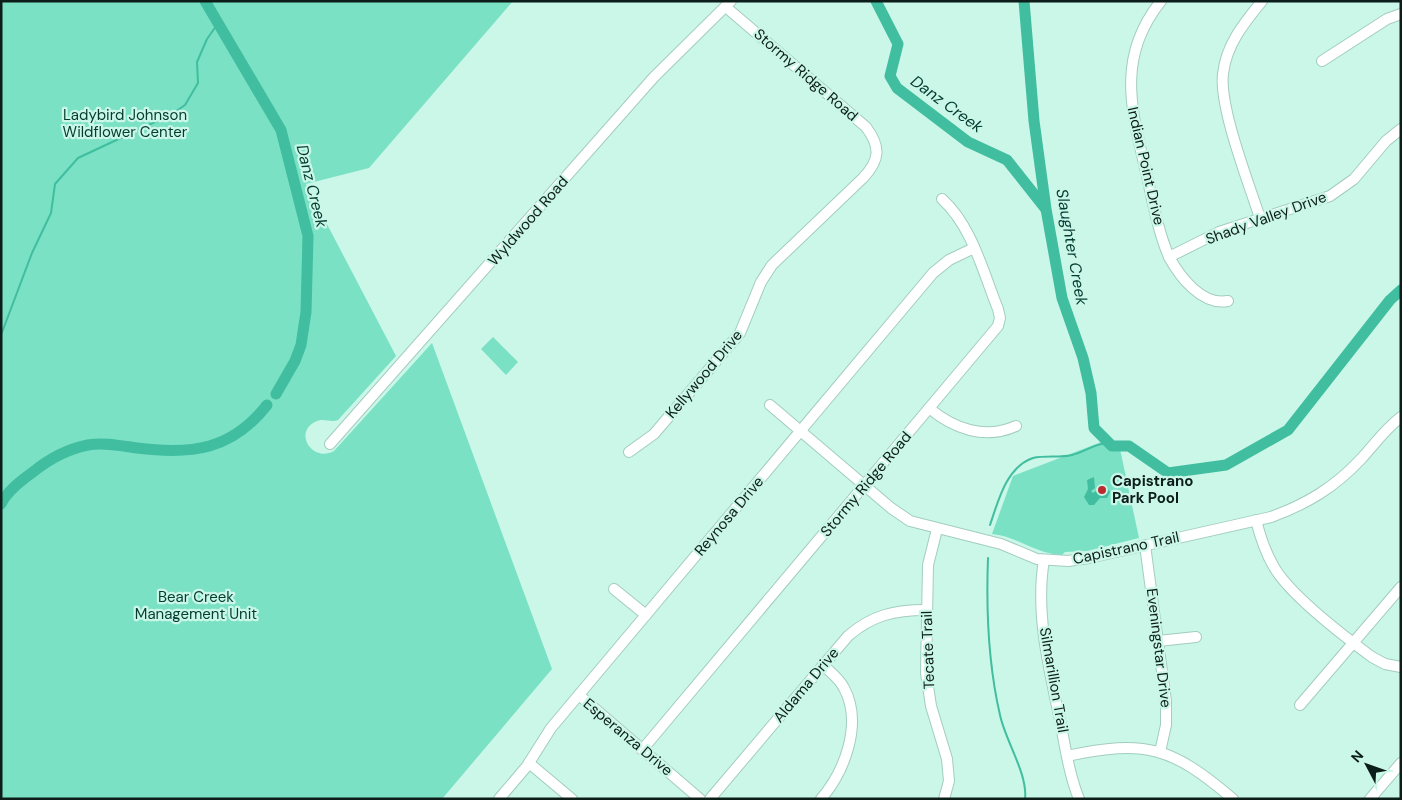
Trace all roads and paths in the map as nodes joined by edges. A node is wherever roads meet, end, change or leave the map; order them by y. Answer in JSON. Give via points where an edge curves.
{"nodes":[{"id":1,"x":1161,"y":1,"type":"edge"},
{"id":2,"x":1262,"y":1,"type":"edge"},
{"id":3,"x":729,"y":4,"type":"edge"},
{"id":4,"x":1401,"y":14,"type":"edge"},
{"id":5,"x":1322,"y":62,"type":"dead end"},
{"id":6,"x":1401,"y":129,"type":"edge"},
{"id":7,"x":877,"y":150,"type":"joint"},
{"id":8,"x":942,"y":199,"type":"dead end"},
{"id":9,"x":1260,"y":218,"type":"junction"},
{"id":10,"x":974,"y":248,"type":"junction"},
{"id":11,"x":1168,"y":257,"type":"junction"},
{"id":12,"x":1228,"y":301,"type":"dead end"},
{"id":13,"x":770,"y":405,"type":"dead end"},
{"id":14,"x":929,"y":408,"type":"junction"},
{"id":15,"x":1401,"y":417,"type":"edge"},
{"id":16,"x":1016,"y":426,"type":"dead end"},
{"id":17,"x":800,"y":431,"type":"junction"},
{"id":18,"x":330,"y":444,"type":"dead end"},
{"id":19,"x":629,"y":452,"type":"dead end"},
{"id":20,"x":865,"y":486,"type":"junction"},
{"id":21,"x":1256,"y":520,"type":"junction"},
{"id":22,"x":937,"y":529,"type":"junction"},
{"id":23,"x":1145,"y":545,"type":"junction"},
{"id":24,"x":1044,"y":560,"type":"junction"},
{"id":25,"x":1401,"y":587,"type":"edge"},
{"id":26,"x":614,"y":589,"type":"dead end"},
{"id":27,"x":926,"y":610,"type":"junction"},
{"id":28,"x":646,"y":615,"type":"junction"},
{"id":29,"x":1196,"y":637,"type":"dead end"},
{"id":30,"x":1158,"y":641,"type":"junction"},
{"id":31,"x":1354,"y":642,"type":"junction"},
{"id":32,"x":822,"y":665,"type":"junction"},
{"id":33,"x":1401,"y":667,"type":"edge"},
{"id":34,"x":579,"y":696,"type":"junction"},
{"id":35,"x":1300,"y":705,"type":"dead end"},
{"id":36,"x":642,"y":750,"type":"junction"},
{"id":37,"x":1160,"y":752,"type":"junction"},
{"id":38,"x":1067,"y":756,"type":"junction"},
{"id":39,"x":529,"y":763,"type":"junction"},
{"id":40,"x":1401,"y":763,"type":"edge"},
{"id":41,"x":499,"y":799,"type":"edge"},
{"id":42,"x":572,"y":799,"type":"edge"},
{"id":43,"x":700,"y":799,"type":"edge"},
{"id":44,"x":710,"y":799,"type":"edge"},
{"id":45,"x":822,"y":799,"type":"edge"},
{"id":46,"x":944,"y":799,"type":"edge"},
{"id":47,"x":1079,"y":799,"type":"edge"},
{"id":48,"x":1233,"y":799,"type":"edge"},
{"id":49,"x":1370,"y":799,"type":"edge"}],
"edges":[{"from":1,"to":11,"type":"street","name":"Indian Point Drive","via":[[1138,44],[1130,94]]},
{"from":2,"to":9,"type":"street","via":[[1234,38],[1225,63],[1223,83],[1228,115]]},
{"from":3,"to":7,"type":"street","name":"Stormy Ridge Road","via":[[866,127]]},
{"from":3,"to":18,"type":"street","name":"Wyldwood Road","via":[[654,78]]},
{"from":4,"to":5,"type":"street","via":[[1387,19]]},
{"from":6,"to":9,"type":"street","name":"Shady Valley Drive","via":[[1386,141],[1354,179],[1336,192],[1318,201]]},
{"from":7,"to":19,"type":"street","name":"Kellywood Drive","via":[[875,163],[863,178],[772,266],[745,325],[721,357],[654,434]]},
{"from":8,"to":10,"type":"street","name":"Stormy Ridge Road","via":[[961,220]]},
{"from":9,"to":11,"type":"street","name":"Shady Valley Drive","via":[[1219,232]]},
{"from":10,"to":14,"type":"street","name":"Stormy Ridge Road","via":[[1000,321]]},
{"from":10,"to":17,"type":"street","name":"Reynosa Drive","via":[[933,273]]},
{"from":11,"to":12,"type":"street","name":"Indian Point Drive","via":[[1198,292],[1217,302]]},
{"from":13,"to":17,"type":"street","name":"Capistrano Trail"},
{"from":14,"to":16,"type":"street","via":[[949,424],[965,430],[1005,431]]},
{"from":14,"to":20,"type":"street","name":"Stormy Ridge Road"},
{"from":15,"to":21,"type":"street","name":"Capistrano Trail","via":[[1334,484],[1296,508]]},
{"from":17,"to":20,"type":"street","name":"Capistrano Trail"},
{"from":17,"to":28,"type":"street","name":"Reynosa Drive"},
{"from":20,"to":22,"type":"street","name":"Capistrano Trail","via":[[904,517]]},
{"from":20,"to":36,"type":"street","name":"Stormy Ridge Road"},
{"from":21,"to":23,"type":"street","name":"Capistrano Trail"},
{"from":21,"to":31,"type":"street","via":[[1269,556],[1285,582]]},
{"from":22,"to":24,"type":"street","name":"Capistrano Trail","via":[[1002,544]]},
{"from":22,"to":27,"type":"street","name":"Tecate Trail","via":[[928,565]]},
{"from":23,"to":24,"type":"street","name":"Capistrano Trail","via":[[1075,561]]},
{"from":23,"to":30,"type":"street","name":"Eveningstar Drive"},
{"from":24,"to":38,"type":"street","name":"Silmarillion Trail","via":[[1041,603]]},
{"from":25,"to":31,"type":"street"},
{"from":26,"to":28,"type":"street"},
{"from":27,"to":32,"type":"street","name":"Aldama Drive","via":[[898,611],[872,619],[848,636]]},
{"from":27,"to":46,"type":"street","name":"Tecate Trail","via":[[926,673],[948,769],[949,781]]},
{"from":28,"to":34,"type":"street","name":"Reynosa Drive"},
{"from":29,"to":30,"type":"street"},
{"from":30,"to":37,"type":"street","name":"Eveningstar Drive","via":[[1167,717]]},
{"from":31,"to":33,"type":"street","via":[[1378,661]]},
{"from":31,"to":35,"type":"street"},
{"from":32,"to":44,"type":"street","name":"Aldama Drive"},
{"from":32,"to":45,"type":"street","via":[[844,688],[850,711],[849,746],[844,765]]},
{"from":34,"to":36,"type":"street","name":"Esperanza Drive"},
{"from":34,"to":39,"type":"street","name":"Reynosa Drive","via":[[551,728]]},
{"from":36,"to":43,"type":"street","name":"Esperanza Drive"},
{"from":37,"to":38,"type":"street","via":[[1116,748]]},
{"from":37,"to":48,"type":"street","via":[[1194,767]]},
{"from":38,"to":47,"type":"street","name":"Silmarillion Trail"},
{"from":39,"to":41,"type":"street","name":"Reynosa Drive"},
{"from":39,"to":42,"type":"street"},
{"from":40,"to":49,"type":"street"}]}
